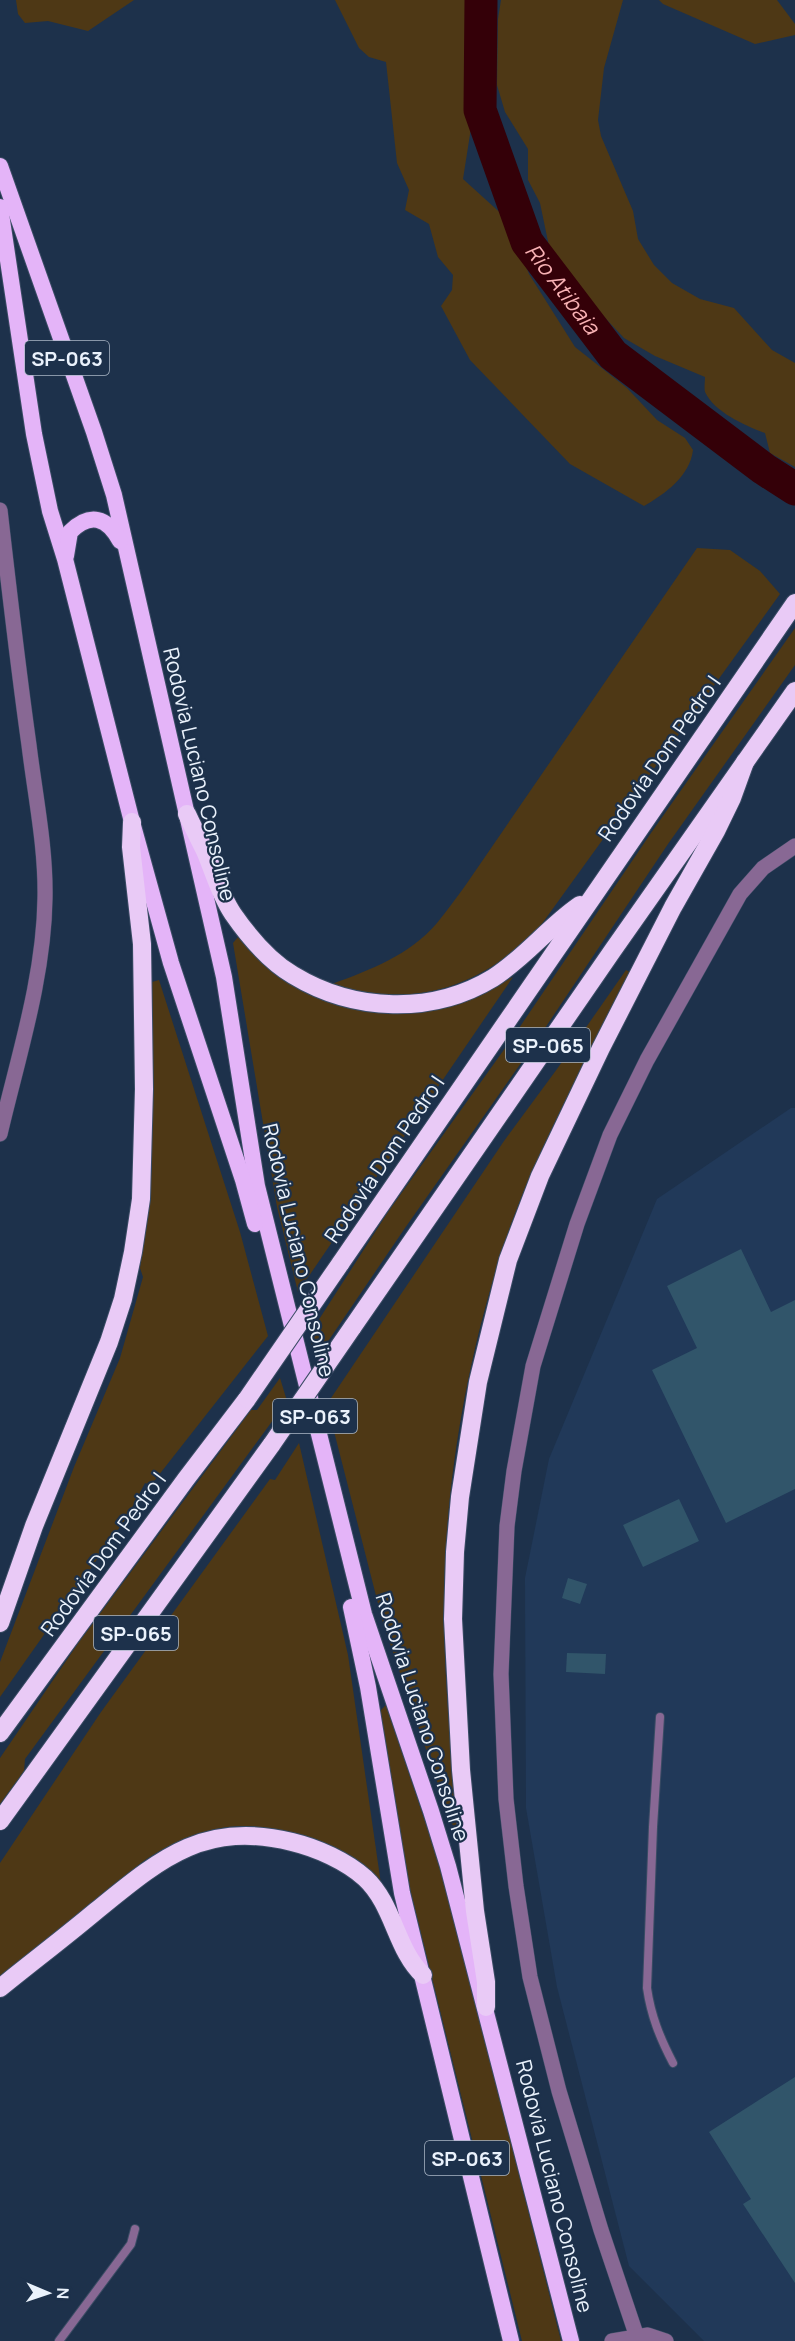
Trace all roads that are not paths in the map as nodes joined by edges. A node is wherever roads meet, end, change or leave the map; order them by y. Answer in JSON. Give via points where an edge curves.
{"nodes":[{"id":1,"x":0,"y":165,"type":"edge"},
{"id":2,"x":0,"y":207,"type":"edge"},
{"id":3,"x":0,"y":510,"type":"edge"},
{"id":4,"x":126,"y":553,"type":"junction"},
{"id":5,"x":65,"y":559,"type":"junction"},
{"id":6,"x":791,"y":608,"type":"edge"},
{"id":7,"x":795,"y":691,"type":"edge"},
{"id":8,"x":745,"y":762,"type":"junction"},
{"id":9,"x":187,"y":814,"type":"junction"},
{"id":10,"x":132,"y":822,"type":"junction"},
{"id":11,"x":795,"y":846,"type":"edge"},
{"id":12,"x":589,"y":899,"type":"junction"},
{"id":13,"x":0,"y":1134,"type":"edge"},
{"id":14,"x":0,"y":1623,"type":"edge"},
{"id":15,"x":660,"y":1717,"type":"dead end"},
{"id":16,"x":0,"y":1733,"type":"edge"},
{"id":17,"x":0,"y":1821,"type":"edge"},
{"id":18,"x":423,"y":1975,"type":"junction"},
{"id":19,"x":0,"y":1988,"type":"edge"},
{"id":20,"x":486,"y":2007,"type":"junction"},
{"id":21,"x":673,"y":2063,"type":"dead end"},
{"id":22,"x":135,"y":2229,"type":"dead end"},
{"id":23,"x":637,"y":2337,"type":"junction"},
{"id":24,"x":59,"y":2341,"type":"edge"},
{"id":25,"x":511,"y":2341,"type":"edge"},
{"id":26,"x":571,"y":2341,"type":"edge"},
{"id":27,"x":612,"y":2341,"type":"edge"},
{"id":28,"x":666,"y":2341,"type":"edge"}],
"edges":[{"from":1,"to":4,"type":"highway","name":"Rodovia Luciano Consoline","number":"SP-063","via":[[94,432],[114,495]]},
{"from":2,"to":5,"type":"highway","name":"Rodovia Luciano Consoline","number":"SP-063","via":[[34,434],[50,511]]},
{"from":3,"to":13,"type":"street","via":[[44,857],[45,899],[35,985]]},
{"from":4,"to":5,"type":"highway","via":[[109,525],[96,519],[85,521],[70,532]]},
{"from":4,"to":9,"type":"highway","name":"Rodovia Luciano Consoline","number":"SP-063"},
{"from":5,"to":10,"type":"highway","name":"Rodovia Luciano Consoline","number":"SP-063"},
{"from":6,"to":12,"type":"highway","name":"Rodovia Dom Pedro I","number":"SP-065"},
{"from":7,"to":8,"type":"highway","number":"SP-065"},
{"from":8,"to":17,"type":"highway","number":"SP-065","bridge":true,"via":[[272,1444]]},
{"from":8,"to":20,"type":"highway","via":[[720,823],[601,1048],[540,1176],[508,1260],[478,1382],[460,1497],[453,1620],[461,1770]]},
{"from":9,"to":12,"type":"highway","via":[[232,912],[268,956],[315,987],[359,1001],[411,1005],[471,990],[515,962],[561,917]]},
{"from":9,"to":20,"type":"highway","name":"Rodovia Luciano Consoline","number":"SP-063","via":[[224,977],[257,1186],[364,1614],[431,1811]]},
{"from":10,"to":14,"type":"highway","via":[[131,847],[142,944],[144,1089],[141,1199],[133,1252],[109,1342],[34,1526]]},
{"from":10,"to":18,"type":"highway","name":"Rodovia Luciano Consoline","number":"SP-063","via":[[171,963],[243,1180],[262,1250],[359,1636],[395,1853]]},
{"from":11,"to":23,"type":"street","via":[[763,868],[741,894],[647,1060],[610,1136],[577,1224],[533,1366],[507,1526],[501,1657],[503,1733],[507,1810],[530,1977],[559,2091]]},
{"from":12,"to":16,"type":"highway","name":"Rodovia Dom Pedro I","number":"SP-065","bridge":true,"via":[[247,1399]]},
{"from":15,"to":21,"type":"lane","via":[[648,1988],[657,2032]]},
{"from":18,"to":19,"type":"highway","via":[[414,1967],[393,1920],[365,1879],[305,1845],[259,1835],[206,1840],[159,1861]]},
{"from":18,"to":25,"type":"highway","name":"Rodovia Luciano Consoline","number":"SP-063"},
{"from":20,"to":26,"type":"highway","name":"Rodovia Luciano Consoline","number":"SP-063"},
{"from":22,"to":24,"type":"lane","via":[[131,2244]]},
{"from":23,"to":27,"type":"street"},
{"from":23,"to":28,"type":"street","via":[[648,2335]]}]}
